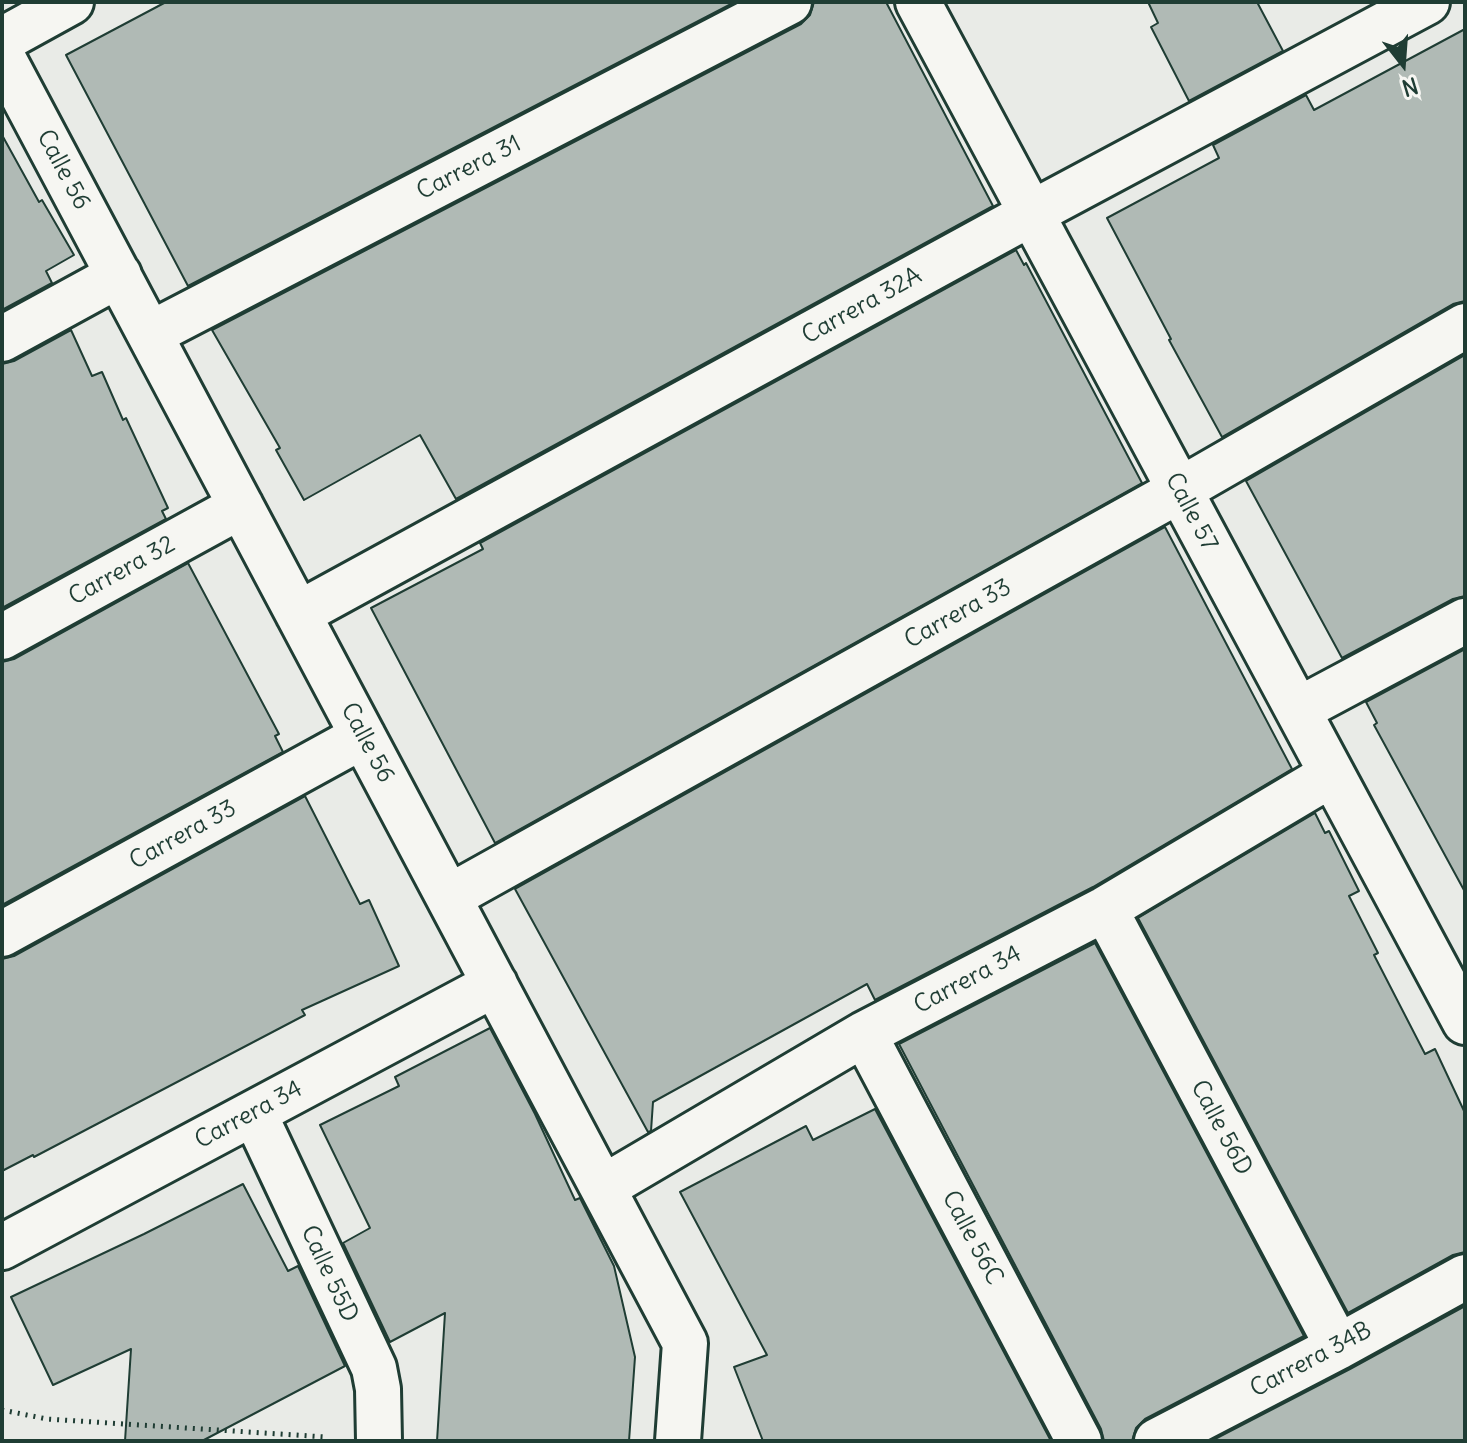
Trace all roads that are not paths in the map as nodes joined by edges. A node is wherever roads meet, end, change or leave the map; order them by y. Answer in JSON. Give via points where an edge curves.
{"nodes":[{"id":1,"x":71,"y":2,"type":"edge"},
{"id":2,"x":789,"y":2,"type":"edge"},
{"id":3,"x":918,"y":2,"type":"edge"},
{"id":4,"x":1427,"y":2,"type":"edge"},
{"id":5,"x":2,"y":40,"type":"edge"},
{"id":6,"x":2,"y":56,"type":"edge"},
{"id":7,"x":1032,"y":213,"type":"junction"},
{"id":8,"x":119,"y":275,"type":"junction"},
{"id":9,"x":1465,"y":326,"type":"edge"},
{"id":10,"x":150,"y":334,"type":"junction"},
{"id":11,"x":2,"y":339,"type":"edge"},
{"id":12,"x":1180,"y":490,"type":"junction"},
{"id":13,"x":241,"y":506,"type":"junction"},
{"id":14,"x":298,"y":614,"type":"junction"},
{"id":15,"x":1465,"y":621,"type":"edge"},
{"id":16,"x":2,"y":637,"type":"edge"},
{"id":17,"x":1298,"y":710,"type":"junction"},
{"id":18,"x":363,"y":736,"type":"junction"},
{"id":19,"x":1332,"y":774,"type":"junction"},
{"id":20,"x":449,"y":897,"type":"junction"},
{"id":21,"x":1105,"y":909,"type":"junction"},
{"id":22,"x":2,"y":934,"type":"edge"},
{"id":23,"x":495,"y":984,"type":"junction"},
{"id":24,"x":1463,"y":1013,"type":"edge"},
{"id":25,"x":864,"y":1034,"type":"junction"},
{"id":26,"x":254,"y":1113,"type":"junction"},
{"id":27,"x":604,"y":1187,"type":"junction"},
{"id":28,"x":2,"y":1247,"type":"edge"},
{"id":29,"x":1465,"y":1277,"type":"edge"},
{"id":30,"x":1338,"y":1347,"type":"junction"},
{"id":31,"x":379,"y":1441,"type":"edge"},
{"id":32,"x":678,"y":1441,"type":"edge"},
{"id":33,"x":1079,"y":1441,"type":"edge"},
{"id":34,"x":1157,"y":1441,"type":"edge"}],
"edges":[{"from":1,"to":5,"type":"street"},
{"from":2,"to":10,"type":"street","name":"Carrera 31"},
{"from":3,"to":7,"type":"street","name":"Calle 57"},
{"from":4,"to":7,"type":"street","name":"Carrera 32A"},
{"from":6,"to":8,"type":"street","name":"Calle 56"},
{"from":7,"to":12,"type":"street","name":"Calle 57"},
{"from":7,"to":14,"type":"street","name":"Carrera 32A"},
{"from":8,"to":10,"type":"street","name":"Calle 56"},
{"from":8,"to":11,"type":"street"},
{"from":9,"to":12,"type":"street","name":"Carrera 33"},
{"from":10,"to":13,"type":"street","name":"Calle 56"},
{"from":12,"to":17,"type":"street","name":"Calle 57"},
{"from":12,"to":20,"type":"street","name":"Carrera 33"},
{"from":13,"to":14,"type":"street","name":"Calle 56"},
{"from":13,"to":16,"type":"street","name":"Carrera 32"},
{"from":14,"to":18,"type":"street","name":"Calle 56"},
{"from":15,"to":17,"type":"street"},
{"from":17,"to":19,"type":"street","name":"Calle 57"},
{"from":18,"to":20,"type":"street","name":"Calle 56"},
{"from":18,"to":22,"type":"street","name":"Carrera 33"},
{"from":19,"to":21,"type":"street","name":"Carrera 34"},
{"from":19,"to":24,"type":"street","name":"Calle 57"},
{"from":20,"to":23,"type":"street","name":"Calle 56"},
{"from":21,"to":25,"type":"street","name":"Carrera 34"},
{"from":21,"to":30,"type":"street","name":"Calle 56D"},
{"from":23,"to":26,"type":"street","name":"Carrera 34"},
{"from":23,"to":27,"type":"street","name":"Calle 56"},
{"from":25,"to":27,"type":"street","name":"Carrera 34"},
{"from":25,"to":33,"type":"street","name":"Calle 56C"},
{"from":26,"to":28,"type":"street","name":"Carrera 34"},
{"from":26,"to":31,"type":"street","name":"Calle 55D","via":[[374,1368]]},
{"from":27,"to":32,"type":"street","name":"Calle 56","via":[[685,1343]]},
{"from":29,"to":30,"type":"street","name":"Carrera 34B"},
{"from":30,"to":34,"type":"street","name":"Carrera 34B"}]}
